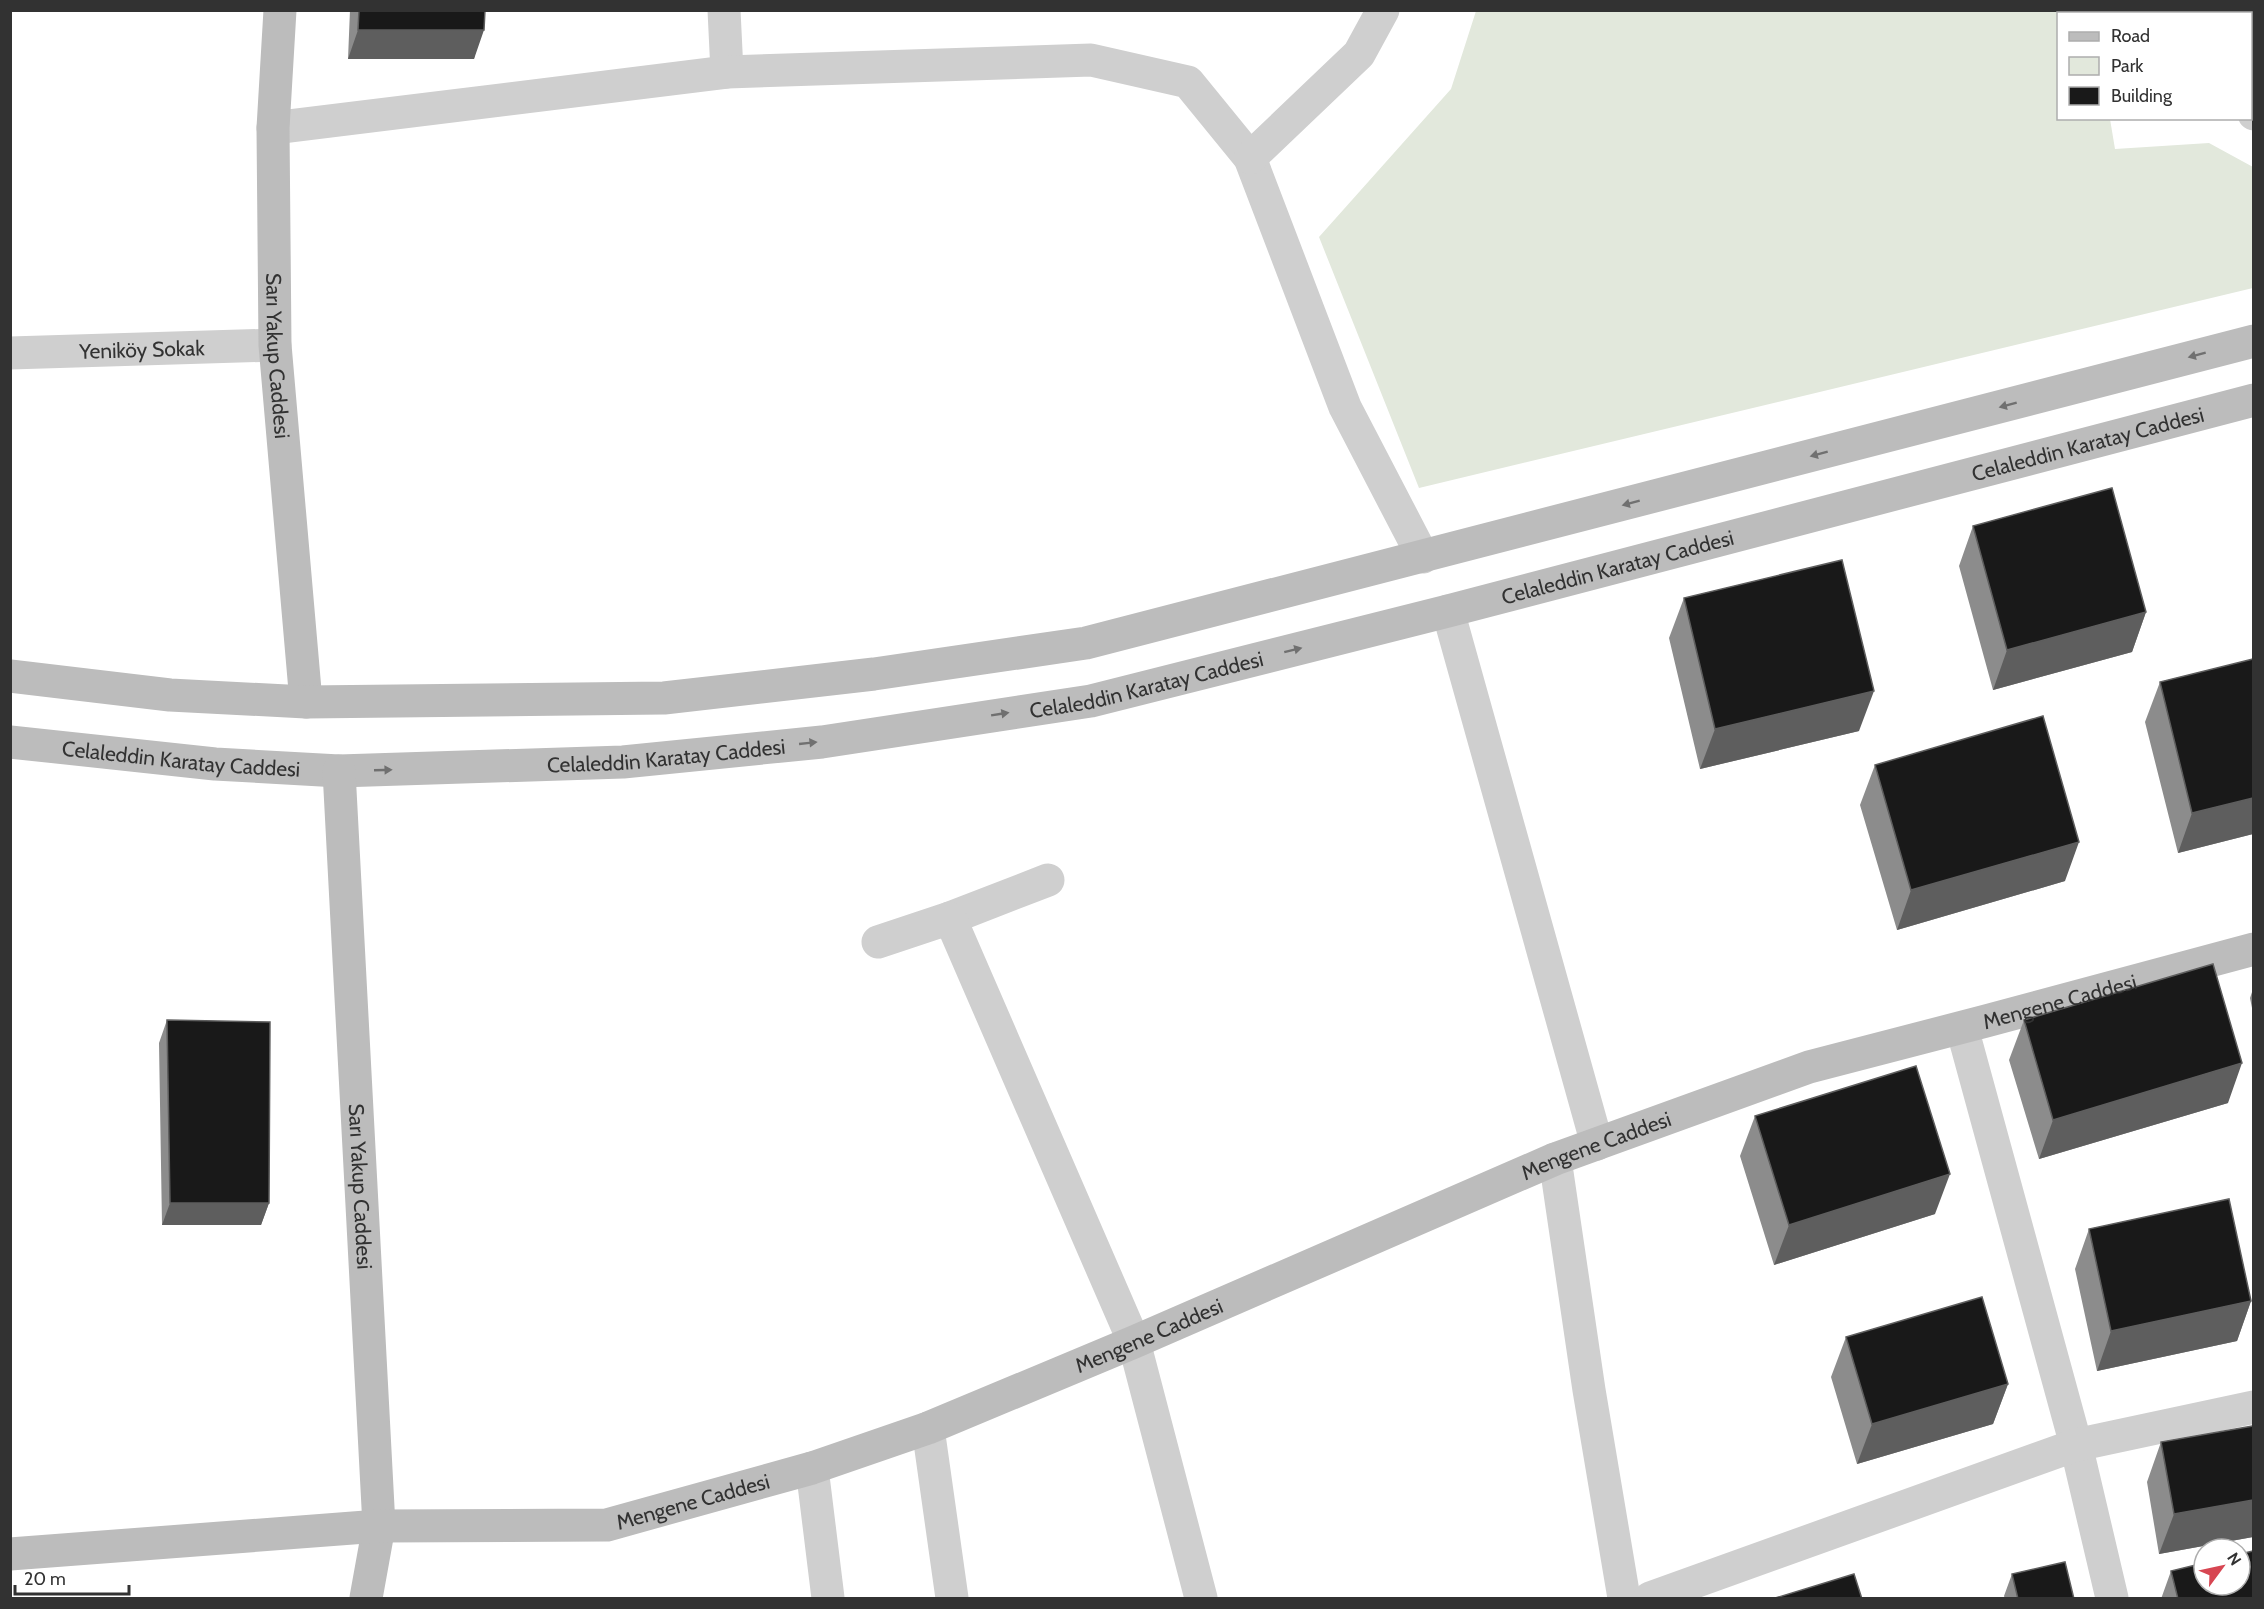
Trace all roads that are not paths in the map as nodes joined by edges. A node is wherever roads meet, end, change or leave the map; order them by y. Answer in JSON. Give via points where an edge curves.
{"nodes":[{"id":1,"x":280,"y":10,"type":"edge"},
{"id":2,"x":723,"y":10,"type":"edge"},
{"id":3,"x":1383,"y":10,"type":"edge"},
{"id":4,"x":727,"y":72,"type":"junction"},
{"id":5,"x":273,"y":128,"type":"junction"},
{"id":6,"x":1250,"y":158,"type":"junction"},
{"id":7,"x":2253,"y":341,"type":"edge"},
{"id":8,"x":275,"y":345,"type":"junction"},
{"id":9,"x":10,"y":353,"type":"edge"},
{"id":10,"x":2253,"y":400,"type":"edge"},
{"id":11,"x":1423,"y":557,"type":"junction"},
{"id":12,"x":1448,"y":611,"type":"junction"},
{"id":13,"x":10,"y":676,"type":"edge"},
{"id":14,"x":306,"y":702,"type":"junction"},
{"id":15,"x":10,"y":742,"type":"edge"},
{"id":16,"x":339,"y":771,"type":"junction"},
{"id":17,"x":1048,"y":880,"type":"dead end"},
{"id":18,"x":950,"y":918,"type":"junction"},
{"id":19,"x":878,"y":942,"type":"dead end"},
{"id":20,"x":2253,"y":949,"type":"edge"},
{"id":21,"x":1962,"y":1028,"type":"junction"},
{"id":22,"x":1597,"y":1144,"type":"junction"},
{"id":23,"x":1556,"y":1159,"type":"junction"},
{"id":24,"x":1134,"y":1342,"type":"junction"},
{"id":25,"x":2253,"y":1407,"type":"edge"},
{"id":26,"x":928,"y":1428,"type":"junction"},
{"id":27,"x":2076,"y":1445,"type":"junction"},
{"id":28,"x":812,"y":1468,"type":"junction"},
{"id":29,"x":379,"y":1526,"type":"junction"},
{"id":30,"x":10,"y":1554,"type":"edge"},
{"id":31,"x":366,"y":1599,"type":"edge"},
{"id":32,"x":828,"y":1599,"type":"edge"},
{"id":33,"x":952,"y":1599,"type":"edge"},
{"id":34,"x":1201,"y":1599,"type":"edge"},
{"id":35,"x":1624,"y":1599,"type":"edge"},
{"id":36,"x":1650,"y":1599,"type":"edge"},
{"id":37,"x":2112,"y":1599,"type":"edge"}],
"edges":[{"from":1,"to":5,"type":"main road","name":"Sarı Yakup Caddesi"},
{"from":2,"to":4,"type":"street"},
{"from":3,"to":6,"type":"street","via":[[1359,54]]},
{"from":4,"to":5,"type":"street"},
{"from":4,"to":6,"type":"street","via":[[1091,60],[1188,82]]},
{"from":5,"to":8,"type":"main road","name":"Sarı Yakup Caddesi"},
{"from":6,"to":11,"type":"street","via":[[1345,407]]},
{"from":7,"to":11,"type":"main road","one_way":true},
{"from":8,"to":9,"type":"street","name":"Yeniköy Sokak"},
{"from":8,"to":14,"type":"main road","name":"Sarı Yakup Caddesi"},
{"from":10,"to":12,"type":"main road","name":"Celaleddin Karatay Caddesi"},
{"from":11,"to":14,"type":"main road","via":[[1086,643],[874,674],[664,698]]},
{"from":16,"to":12,"type":"main road","name":"Celaleddin Karatay Caddesi","one_way":true,"via":[[623,762],[822,742],[1091,701]]},
{"from":12,"to":22,"type":"street"},
{"from":13,"to":14,"type":"main road","via":[[170,695]]},
{"from":15,"to":16,"type":"main road","name":"Celaleddin Karatay Caddesi","via":[[215,764]]},
{"from":16,"to":29,"type":"main road","name":"Sarı Yakup Caddesi"},
{"from":17,"to":18,"type":"street"},
{"from":18,"to":19,"type":"street"},
{"from":18,"to":24,"type":"street"},
{"from":20,"to":21,"type":"main road","name":"Mengene Caddesi"},
{"from":21,"to":22,"type":"main road","name":"Mengene Caddesi","via":[[1809,1066]]},
{"from":21,"to":27,"type":"street"},
{"from":22,"to":23,"type":"main road","name":"Mengene Caddesi"},
{"from":23,"to":24,"type":"main road","name":"Mengene Caddesi"},
{"from":23,"to":35,"type":"street"},
{"from":24,"to":26,"type":"main road","name":"Mengene Caddesi"},
{"from":24,"to":34,"type":"street"},
{"from":25,"to":27,"type":"street"},
{"from":26,"to":28,"type":"main road","name":"Mengene Caddesi"},
{"from":26,"to":33,"type":"street"},
{"from":27,"to":36,"type":"street"},
{"from":27,"to":37,"type":"street"},
{"from":28,"to":29,"type":"main road","name":"Mengene Caddesi","via":[[607,1525]]},
{"from":28,"to":32,"type":"street"},
{"from":29,"to":30,"type":"main road","name":"Mengene Caddesi"},
{"from":29,"to":31,"type":"main road","name":"Sarı Yakup Caddesi"}]}
